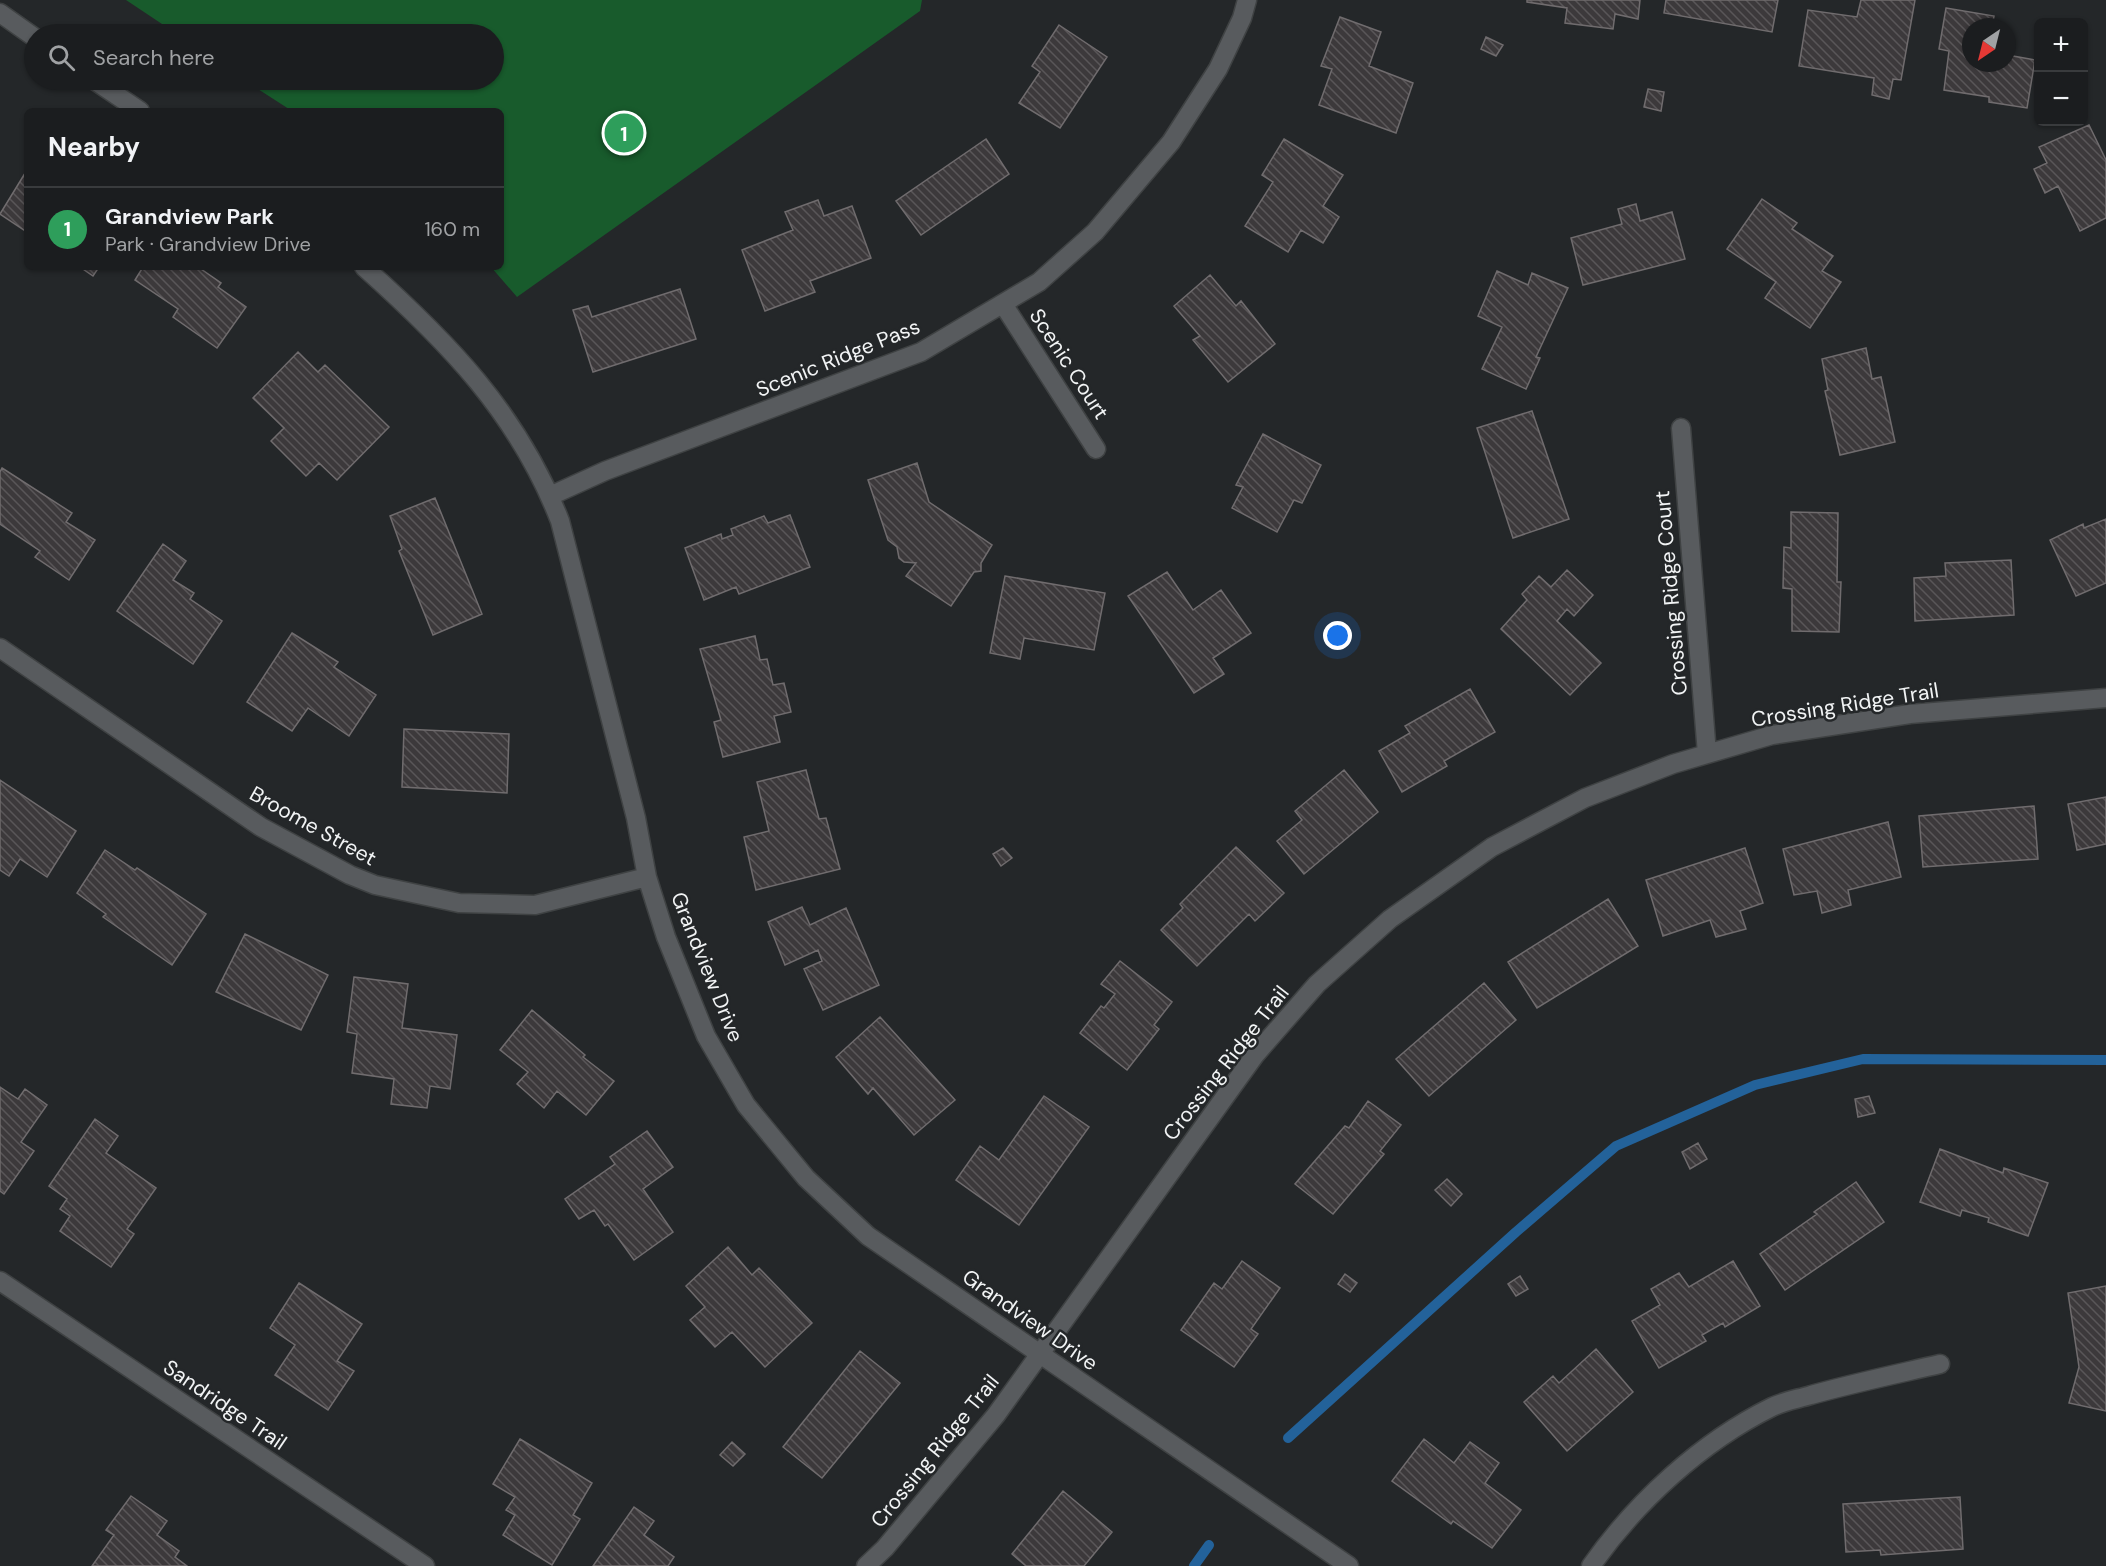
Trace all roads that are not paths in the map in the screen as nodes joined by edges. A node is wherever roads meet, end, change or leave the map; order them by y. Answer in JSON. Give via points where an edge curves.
{"nodes":[{"id":1,"x":1247,"y":0,"type":"edge"},
{"id":2,"x":0,"y":13,"type":"edge"},
{"id":3,"x":24,"y":30,"type":"edge"},
{"id":4,"x":109,"y":90,"type":"edge"},
{"id":5,"x":136,"y":108,"type":"edge"},
{"id":6,"x":367,"y":270,"type":"edge"},
{"id":7,"x":1003,"y":304,"type":"junction"},
{"id":8,"x":1681,"y":428,"type":"dead end"},
{"id":9,"x":1096,"y":449,"type":"dead end"},
{"id":10,"x":550,"y":496,"type":"junction"},
{"id":11,"x":0,"y":648,"type":"edge"},
{"id":12,"x":2106,"y":698,"type":"edge"},
{"id":13,"x":1707,"y":754,"type":"junction"},
{"id":14,"x":647,"y":877,"type":"junction"},
{"id":15,"x":0,"y":1281,"type":"edge"},
{"id":16,"x":1042,"y":1354,"type":"junction"},
{"id":17,"x":1940,"y":1364,"type":"dead end"},
{"id":18,"x":425,"y":1566,"type":"edge"},
{"id":19,"x":866,"y":1566,"type":"edge"},
{"id":20,"x":1349,"y":1566,"type":"edge"},
{"id":21,"x":1591,"y":1566,"type":"edge"}],
"edges":[{"from":1,"to":7,"type":"street","name":"Scenic Ridge Pass","via":[[1218,69],[1143,178],[1095,232],[1039,282]]},
{"from":2,"to":3,"type":"street"},
{"from":4,"to":5,"type":"street"},
{"from":6,"to":10,"type":"street","name":"Grandview Drive","via":[[427,323],[488,391]]},
{"from":7,"to":9,"type":"street","name":"Scenic Court"},
{"from":7,"to":10,"type":"street","name":"Scenic Ridge Pass","via":[[921,352],[605,471]]},
{"from":8,"to":13,"type":"street","name":"Crossing Ridge Court"},
{"from":10,"to":14,"type":"street","name":"Grandview Drive","via":[[560,521],[636,818]]},
{"from":11,"to":14,"type":"street","name":"Broome Street","via":[[261,827],[375,885],[459,903],[535,905]]},
{"from":12,"to":13,"type":"street","name":"Crossing Ridge Trail","via":[[1910,714],[1772,735]]},
{"from":13,"to":16,"type":"street","name":"Crossing Ridge Trail","via":[[1585,798],[1492,847],[1390,920],[1317,984],[1255,1055]]},
{"from":14,"to":16,"type":"street","name":"Grandview Drive","via":[[666,937],[706,1036],[746,1105],[806,1178],[868,1236]]},
{"from":15,"to":18,"type":"street","name":"Sandridge Trail"},
{"from":16,"to":19,"type":"street","name":"Crossing Ridge Trail","via":[[996,1415]]},
{"from":16,"to":20,"type":"street","name":"Grandview Drive"},
{"from":17,"to":21,"type":"street","via":[[1773,1407],[1711,1444],[1656,1491]]}]}
